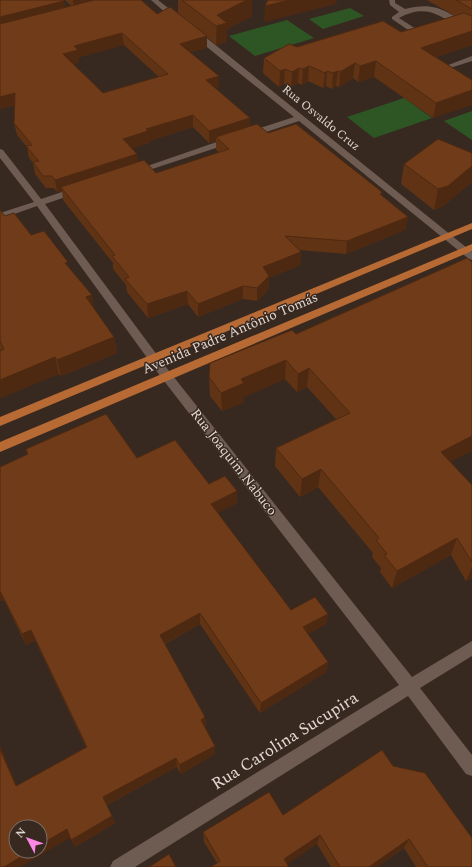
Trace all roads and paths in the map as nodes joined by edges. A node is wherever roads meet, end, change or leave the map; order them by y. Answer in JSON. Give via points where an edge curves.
{"nodes":[{"id":1,"x":154,"y":0,"type":"edge"},
{"id":2,"x":392,"y":0,"type":"edge"},
{"id":3,"x":405,"y":12,"type":"junction"},
{"id":4,"x":472,"y":30,"type":"edge"},
{"id":5,"x":423,"y":36,"type":"edge"},
{"id":6,"x":472,"y":58,"type":"edge"},
{"id":7,"x":447,"y":67,"type":"edge"},
{"id":8,"x":300,"y":118,"type":"junction"},
{"id":9,"x":0,"y":152,"type":"edge"},
{"id":10,"x":122,"y":176,"type":"edge"},
{"id":11,"x":85,"y":188,"type":"edge"},
{"id":12,"x":40,"y":202,"type":"junction"},
{"id":13,"x":0,"y":216,"type":"edge"},
{"id":14,"x":472,"y":226,"type":"edge"},
{"id":15,"x":447,"y":237,"type":"junction"},
{"id":16,"x":469,"y":252,"type":"edge"},
{"id":17,"x":153,"y":358,"type":"junction"},
{"id":18,"x":166,"y":376,"type":"junction"},
{"id":19,"x":0,"y":422,"type":"edge"},
{"id":20,"x":0,"y":447,"type":"edge"},
{"id":21,"x":472,"y":648,"type":"edge"},
{"id":22,"x":410,"y":686,"type":"junction"},
{"id":23,"x":472,"y":768,"type":"edge"},
{"id":24,"x":119,"y":867,"type":"edge"}],
"edges":[{"from":1,"to":8,"type":"street","name":"Rua Osvaldo Cruz"},
{"from":2,"to":3,"type":"street","via":[[392,4]]},
{"from":3,"to":4,"type":"street","via":[[423,7],[434,8],[457,25]]},
{"from":3,"to":5,"type":"street","via":[[394,18],[398,24]]},
{"from":6,"to":7,"type":"street"},
{"from":8,"to":10,"type":"street"},
{"from":8,"to":15,"type":"street","name":"Rua Osvaldo Cruz"},
{"from":9,"to":12,"type":"street","name":"Rua Joaquim Nabuco"},
{"from":11,"to":12,"type":"street"},
{"from":12,"to":13,"type":"street"},
{"from":12,"to":17,"type":"street","name":"Rua Joaquim Nabuco"},
{"from":14,"to":15,"type":"main road","name":"Avenida Padre Antônio Tomás"},
{"from":15,"to":16,"type":"street","name":"Rua Osvaldo Cruz"},
{"from":15,"to":17,"type":"main road","name":"Avenida Padre Antônio Tomás"},
{"from":16,"to":18,"type":"main road","name":"Avenida Padre Antônio Tomás"},
{"from":17,"to":18,"type":"street","name":"Rua Joaquim Nabuco"},
{"from":17,"to":19,"type":"main road","name":"Avenida Padre Antônio Tomás"},
{"from":18,"to":20,"type":"main road","name":"Avenida Padre Antônio Tomás"},
{"from":18,"to":22,"type":"street","name":"Rua Joaquim Nabuco"},
{"from":21,"to":22,"type":"street","name":"Rua Carolina Sucupira"},
{"from":22,"to":23,"type":"street","name":"Rua Joaquim Nabuco"},
{"from":22,"to":24,"type":"street","name":"Rua Carolina Sucupira"}]}
